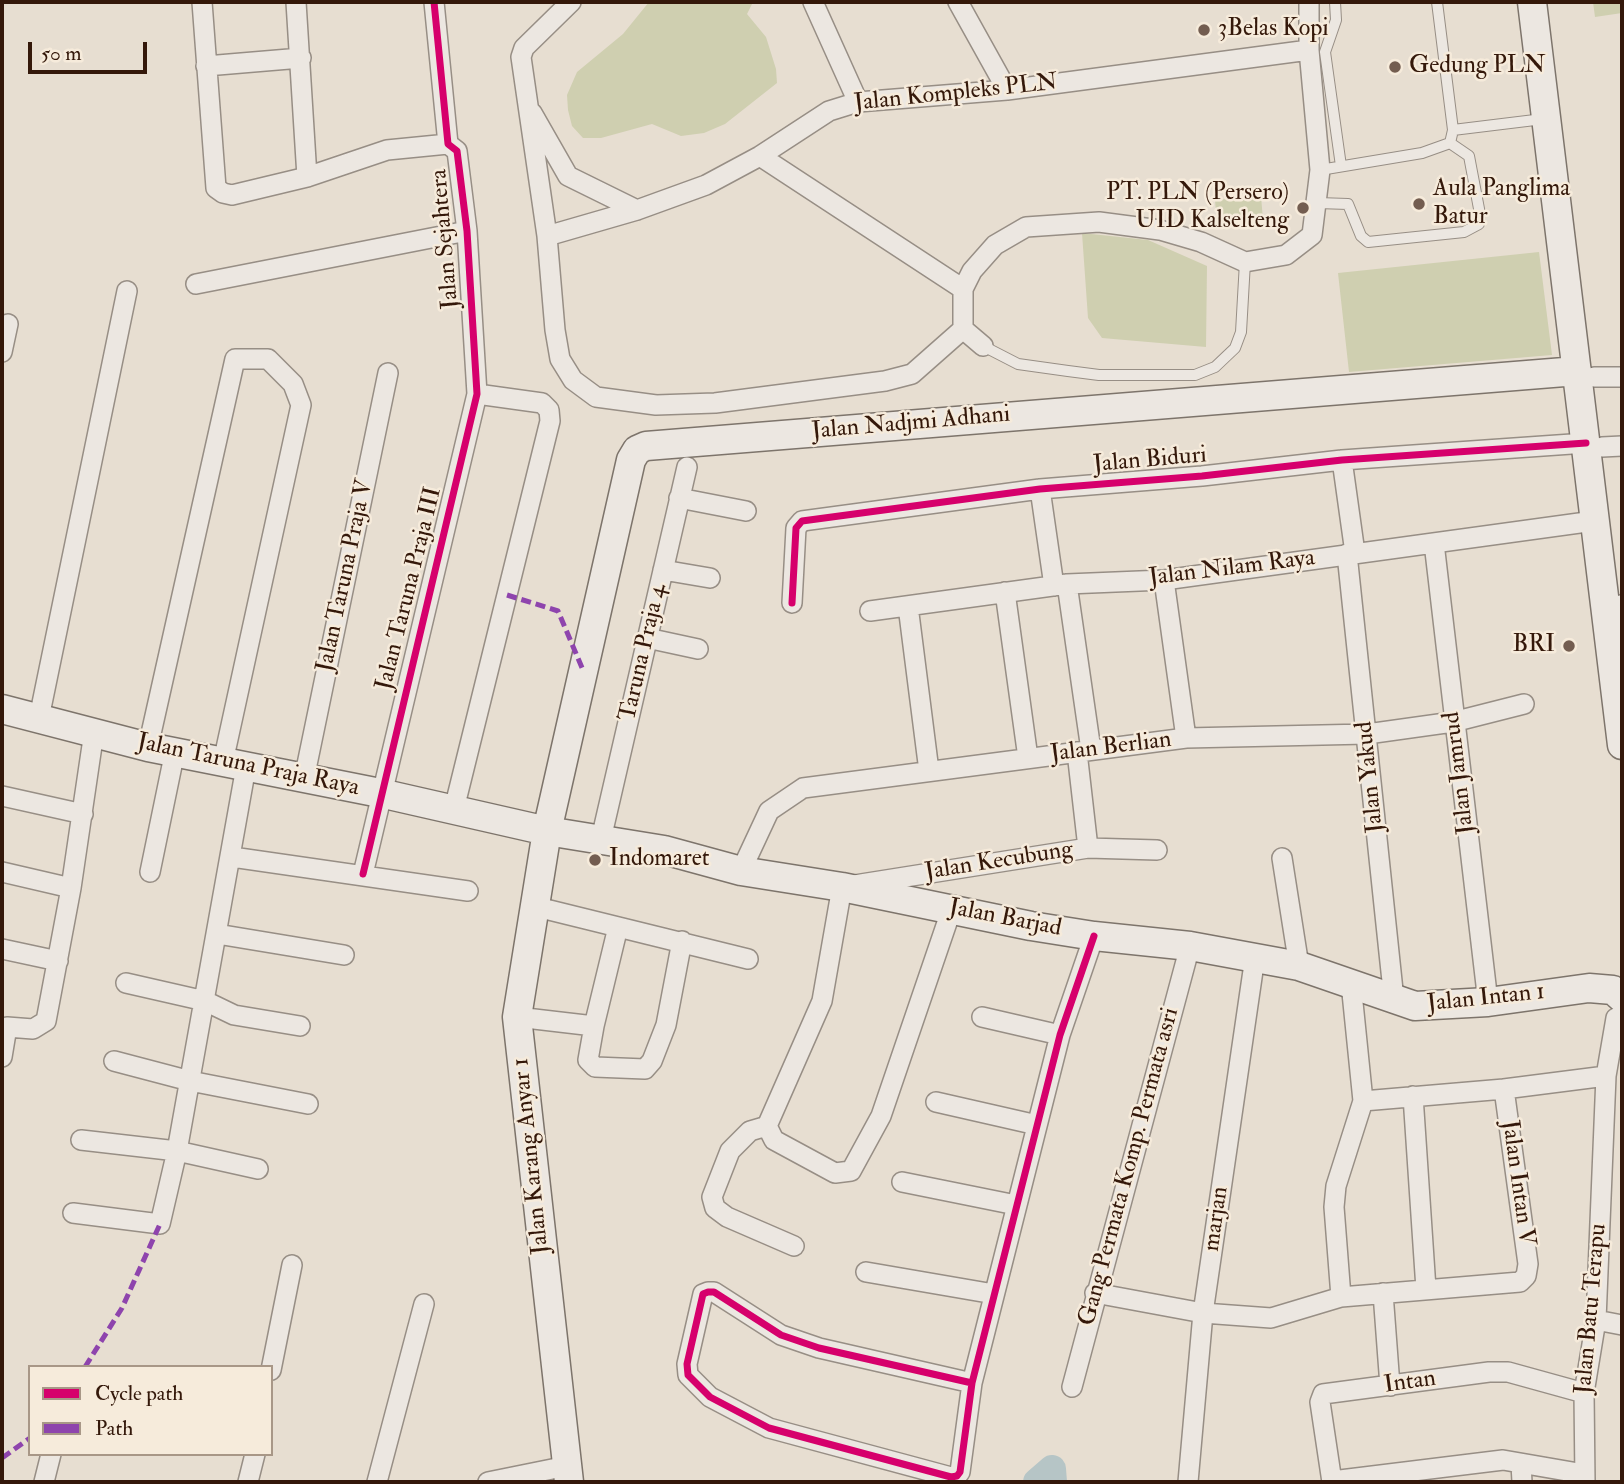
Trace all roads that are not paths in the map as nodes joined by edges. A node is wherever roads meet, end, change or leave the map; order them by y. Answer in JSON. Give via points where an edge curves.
{"nodes":[{"id":1,"x":202,"y":2,"type":"edge"},
{"id":2,"x":296,"y":2,"type":"edge"},
{"id":3,"x":434,"y":2,"type":"edge"},
{"id":4,"x":570,"y":2,"type":"edge"},
{"id":5,"x":813,"y":2,"type":"edge"},
{"id":6,"x":957,"y":2,"type":"edge"},
{"id":7,"x":1309,"y":2,"type":"edge"},
{"id":8,"x":1335,"y":2,"type":"edge"},
{"id":9,"x":1437,"y":2,"type":"edge"},
{"id":10,"x":1532,"y":2,"type":"edge"},
{"id":11,"x":1549,"y":2,"type":"edge"},
{"id":12,"x":1309,"y":50,"type":"junction"},
{"id":13,"x":301,"y":58,"type":"junction"},
{"id":14,"x":206,"y":66,"type":"junction"},
{"id":15,"x":1007,"y":90,"type":"junction"},
{"id":16,"x":526,"y":101,"type":"junction"},
{"id":17,"x":858,"y":102,"type":"junction"},
{"id":18,"x":1554,"y":117,"type":"junction"},
{"id":19,"x":1453,"y":130,"type":"junction"},
{"id":20,"x":1450,"y":143,"type":"junction"},
{"id":21,"x":448,"y":144,"type":"junction"},
{"id":22,"x":760,"y":156,"type":"junction"},
{"id":23,"x":1341,"y":166,"type":"junction"},
{"id":24,"x":1320,"y":170,"type":"junction"},
{"id":25,"x":307,"y":177,"type":"junction"},
{"id":26,"x":1318,"y":203,"type":"junction"},
{"id":27,"x":637,"y":210,"type":"junction"},
{"id":28,"x":467,"y":232,"type":"junction"},
{"id":29,"x":547,"y":236,"type":"junction"},
{"id":30,"x":1245,"y":262,"type":"junction"},
{"id":31,"x":196,"y":284,"type":"dead end"},
{"id":32,"x":963,"y":289,"type":"junction"},
{"id":33,"x":127,"y":291,"type":"dead end"},
{"id":34,"x":8,"y":324,"type":"dead end"},
{"id":35,"x":963,"y":329,"type":"junction"},
{"id":36,"x":983,"y":346,"type":"joint"},
{"id":37,"x":2,"y":352,"type":"edge"},
{"id":38,"x":388,"y":373,"type":"dead end"},
{"id":39,"x":1586,"y":374,"type":"junction"},
{"id":40,"x":1622,"y":377,"type":"edge"},
{"id":41,"x":477,"y":394,"type":"junction"},
{"id":42,"x":1603,"y":446,"type":"edge"},
{"id":43,"x":1342,"y":460,"type":"junction"},
{"id":44,"x":687,"y":467,"type":"dead end"},
{"id":45,"x":1040,"y":489,"type":"junction"},
{"id":46,"x":679,"y":498,"type":"junction"},
{"id":47,"x":746,"y":511,"type":"dead end"},
{"id":48,"x":1594,"y":521,"type":"junction"},
{"id":49,"x":1434,"y":543,"type":"junction"},
{"id":50,"x":1351,"y":553,"type":"junction"},
{"id":51,"x":663,"y":570,"type":"junction"},
{"id":52,"x":710,"y":578,"type":"dead end"},
{"id":53,"x":1164,"y":580,"type":"junction"},
{"id":54,"x":1060,"y":585,"type":"junction"},
{"id":55,"x":1005,"y":592,"type":"junction"},
{"id":56,"x":792,"y":603,"type":"dead end"},
{"id":57,"x":908,"y":606,"type":"junction"},
{"id":58,"x":870,"y":611,"type":"dead end"},
{"id":59,"x":1621,"y":612,"type":"edge"},
{"id":60,"x":647,"y":638,"type":"junction"},
{"id":61,"x":698,"y":649,"type":"dead end"},
{"id":62,"x":1524,"y":704,"type":"dead end"},
{"id":63,"x":2,"y":709,"type":"edge"},
{"id":64,"x":39,"y":718,"type":"junction"},
{"id":65,"x":1453,"y":722,"type":"junction"},
{"id":66,"x":94,"y":732,"type":"junction"},
{"id":67,"x":1367,"y":734,"type":"junction"},
{"id":68,"x":1186,"y":738,"type":"junction"},
{"id":69,"x":1622,"y":745,"type":"edge"},
{"id":70,"x":162,"y":749,"type":"junction"},
{"id":71,"x":1084,"y":751,"type":"junction"},
{"id":72,"x":1028,"y":758,"type":"junction"},
{"id":73,"x":235,"y":764,"type":"junction"},
{"id":74,"x":929,"y":771,"type":"junction"},
{"id":75,"x":304,"y":779,"type":"junction"},
{"id":76,"x":380,"y":793,"type":"junction"},
{"id":77,"x":2,"y":796,"type":"edge"},
{"id":78,"x":454,"y":810,"type":"junction"},
{"id":79,"x":83,"y":814,"type":"junction"},
{"id":80,"x":547,"y":831,"type":"junction"},
{"id":81,"x":601,"y":839,"type":"junction"},
{"id":82,"x":1088,"y":848,"type":"junction"},
{"id":83,"x":1157,"y":850,"type":"dead end"},
{"id":84,"x":232,"y":857,"type":"junction"},
{"id":85,"x":1282,"y":858,"type":"dead end"},
{"id":86,"x":741,"y":871,"type":"junction"},
{"id":87,"x":2,"y":872,"type":"edge"},
{"id":88,"x":150,"y":872,"type":"dead end"},
{"id":89,"x":363,"y":874,"type":"junction"},
{"id":90,"x":842,"y":887,"type":"junction"},
{"id":91,"x":71,"y":888,"type":"junction"},
{"id":92,"x":468,"y":891,"type":"dead end"},
{"id":93,"x":533,"y":906,"type":"junction"},
{"id":94,"x":952,"y":908,"type":"junction"},
{"id":95,"x":618,"y":927,"type":"junction"},
{"id":96,"x":217,"y":933,"type":"junction"},
{"id":97,"x":1094,"y":936,"type":"junction"},
{"id":98,"x":682,"y":941,"type":"junction"},
{"id":99,"x":1190,"y":946,"type":"junction"},
{"id":100,"x":2,"y":948,"type":"edge"},
{"id":101,"x":344,"y":955,"type":"dead end"},
{"id":102,"x":1255,"y":957,"type":"junction"},
{"id":103,"x":748,"y":959,"type":"dead end"},
{"id":104,"x":58,"y":961,"type":"junction"},
{"id":105,"x":1300,"y":966,"type":"junction"},
{"id":106,"x":126,"y":983,"type":"dead end"},
{"id":107,"x":1351,"y":983,"type":"junction"},
{"id":108,"x":1622,"y":998,"type":"edge"},
{"id":109,"x":1394,"y":1000,"type":"junction"},
{"id":110,"x":205,"y":1001,"type":"junction"},
{"id":111,"x":1488,"y":1002,"type":"junction"},
{"id":112,"x":1622,"y":1015,"type":"edge"},
{"id":113,"x":517,"y":1017,"type":"junction"},
{"id":114,"x":982,"y":1017,"type":"dead end"},
{"id":115,"x":4,"y":1026,"type":"edge"},
{"id":116,"x":300,"y":1026,"type":"dead end"},
{"id":117,"x":594,"y":1026,"type":"junction"},
{"id":118,"x":1059,"y":1035,"type":"junction"},
{"id":119,"x":2,"y":1057,"type":"edge"},
{"id":120,"x":114,"y":1061,"type":"dead end"},
{"id":121,"x":1606,"y":1076,"type":"junction"},
{"id":122,"x":190,"y":1081,"type":"junction"},
{"id":123,"x":1504,"y":1089,"type":"junction"},
{"id":124,"x":1413,"y":1096,"type":"junction"},
{"id":125,"x":1363,"y":1101,"type":"junction"},
{"id":126,"x":936,"y":1102,"type":"dead end"},
{"id":127,"x":308,"y":1104,"type":"dead end"},
{"id":128,"x":1037,"y":1125,"type":"junction"},
{"id":129,"x":767,"y":1126,"type":"junction"},
{"id":130,"x":81,"y":1140,"type":"dead end"},
{"id":131,"x":177,"y":1151,"type":"junction"},
{"id":132,"x":258,"y":1168,"type":"dead end"},
{"id":133,"x":902,"y":1182,"type":"dead end"},
{"id":134,"x":1016,"y":1205,"type":"junction"},
{"id":135,"x":73,"y":1213,"type":"dead end"},
{"id":136,"x":794,"y":1246,"type":"dead end"},
{"id":137,"x":292,"y":1265,"type":"dead end"},
{"id":138,"x":866,"y":1272,"type":"dead end"},
{"id":139,"x":1426,"y":1289,"type":"junction"},
{"id":140,"x":1096,"y":1293,"type":"junction"},
{"id":141,"x":1383,"y":1293,"type":"junction"},
{"id":142,"x":994,"y":1294,"type":"junction"},
{"id":143,"x":1341,"y":1297,"type":"junction"},
{"id":144,"x":424,"y":1304,"type":"dead end"},
{"id":145,"x":1203,"y":1313,"type":"junction"},
{"id":146,"x":1597,"y":1320,"type":"junction"},
{"id":147,"x":1622,"y":1325,"type":"edge"},
{"id":148,"x":272,"y":1365,"type":"edge"},
{"id":149,"x":972,"y":1383,"type":"junction"},
{"id":150,"x":1390,"y":1386,"type":"junction"},
{"id":151,"x":1072,"y":1387,"type":"dead end"},
{"id":152,"x":1584,"y":1393,"type":"junction"},
{"id":153,"x":50,"y":1456,"type":"edge"},
{"id":154,"x":254,"y":1456,"type":"edge"},
{"id":155,"x":1521,"y":1473,"type":"edge"},
{"id":156,"x":568,"y":1474,"type":"edge"},
{"id":157,"x":1584,"y":1478,"type":"edge"},
{"id":158,"x":44,"y":1482,"type":"edge"},
{"id":159,"x":248,"y":1482,"type":"edge"},
{"id":160,"x":377,"y":1482,"type":"edge"},
{"id":161,"x":488,"y":1482,"type":"edge"},
{"id":162,"x":1188,"y":1482,"type":"edge"},
{"id":163,"x":1332,"y":1482,"type":"edge"}],
"edges":[{"from":1,"to":14,"type":"street"},
{"from":2,"to":13,"type":"street"},
{"from":3,"to":21,"type":"street","name":"Jalan Sejahtera"},
{"from":4,"to":16,"type":"street","via":[[522,51]]},
{"from":5,"to":17,"type":"street"},
{"from":6,"to":15,"type":"street"},
{"from":7,"to":12,"type":"street"},
{"from":8,"to":23,"type":"lane","via":[[1336,20],[1325,51]]},
{"from":9,"to":19,"type":"lane"},
{"from":10,"to":18,"type":"main road"},
{"from":11,"to":18,"type":"main road"},
{"from":12,"to":15,"type":"street","name":"Jalan Kompleks PLN"},
{"from":12,"to":24,"type":"street"},
{"from":13,"to":14,"type":"street"},
{"from":13,"to":25,"type":"street"},
{"from":14,"to":25,"type":"street","via":[[216,188],[232,195]]},
{"from":15,"to":17,"type":"street","name":"Jalan Kompleks PLN"},
{"from":16,"to":27,"type":"street","via":[[568,176]]},
{"from":16,"to":29,"type":"street"},
{"from":17,"to":22,"type":"street","name":"Jalan Kompleks PLN","via":[[829,111]]},
{"from":18,"to":19,"type":"lane"},
{"from":18,"to":39,"type":"main road"},
{"from":19,"to":20,"type":"lane"},
{"from":20,"to":23,"type":"lane","via":[[1422,153]]},
{"from":20,"to":26,"type":"lane","via":[[1469,156],[1480,214],[1479,224],[1464,232],[1368,242],[1348,204]]},
{"from":21,"to":25,"type":"street","via":[[387,150]]},
{"from":21,"to":28,"type":"street","name":"Jalan Sejahtera","via":[[457,151]]},
{"from":22,"to":27,"type":"street","name":"Jalan Kompleks PLN","via":[[706,185]]},
{"from":22,"to":32,"type":"street"},
{"from":23,"to":24,"type":"lane"},
{"from":24,"to":26,"type":"street"},
{"from":26,"to":30,"type":"street","via":[[1312,235],[1300,247],[1286,255]]},
{"from":27,"to":29,"type":"street","name":"Jalan Kompleks PLN"},
{"from":28,"to":31,"type":"street"},
{"from":28,"to":41,"type":"street","name":"Jalan Sejahtera"},
{"from":29,"to":35,"type":"street","via":[[561,359],[573,380],[596,397],[656,405],[715,403],[885,381],[912,374]]},
{"from":30,"to":32,"type":"street","via":[[1160,230],[1099,222],[1026,227],[995,245]]},
{"from":30,"to":36,"type":"lane","via":[[1241,332],[1235,348],[1215,367],[1195,375],[1099,374],[1018,364]]},
{"from":32,"to":35,"type":"street"},
{"from":33,"to":64,"type":"street"},
{"from":34,"to":37,"type":"street"},
{"from":35,"to":36,"type":"street"},
{"from":38,"to":75,"type":"street","name":"Jalan Taruna Praja V"},
{"from":39,"to":40,"type":"street"},
{"from":39,"to":42,"type":"main road"},
{"from":39,"to":80,"type":"main road","name":"Jalan Nadjmi Adhani","via":[[646,446],[631,460]]},
{"from":41,"to":76,"type":"street","name":"Jalan Taruna Praja III"},
{"from":41,"to":78,"type":"street","via":[[542,403],[549,410],[550,421]]},
{"from":42,"to":43,"type":"street","name":"Jalan Biduri"},
{"from":42,"to":48,"type":"main road"},
{"from":42,"to":59,"type":"main road"},
{"from":43,"to":45,"type":"street","name":"Jalan Biduri"},
{"from":43,"to":50,"type":"street","name":"Jalan Yakud"},
{"from":44,"to":46,"type":"street","name":"Taruna Praja 4"},
{"from":45,"to":54,"type":"street"},
{"from":45,"to":56,"type":"street","name":"Jalan Biduri","via":[[802,521],[796,528]]},
{"from":46,"to":47,"type":"street"},
{"from":46,"to":51,"type":"street","name":"Taruna Praja 4"},
{"from":48,"to":49,"type":"street","name":"Jalan Nilam Raya"},
{"from":48,"to":69,"type":"main road"},
{"from":49,"to":50,"type":"street","name":"Jalan Nilam Raya"},
{"from":49,"to":65,"type":"street","name":"Jalan Jamrud"},
{"from":50,"to":53,"type":"street","name":"Jalan Nilam Raya"},
{"from":50,"to":67,"type":"street","name":"Jalan Yakud"},
{"from":51,"to":52,"type":"street"},
{"from":51,"to":60,"type":"street","name":"Taruna Praja 4"},
{"from":53,"to":54,"type":"street","name":"Jalan Nilam Raya"},
{"from":53,"to":68,"type":"street"},
{"from":54,"to":55,"type":"street","name":"Jalan Nilam Raya"},
{"from":54,"to":71,"type":"street"},
{"from":55,"to":57,"type":"street","name":"Jalan Nilam Raya"},
{"from":55,"to":72,"type":"street"},
{"from":57,"to":58,"type":"street","name":"Jalan Nilam Raya"},
{"from":57,"to":74,"type":"street"},
{"from":60,"to":61,"type":"street"},
{"from":60,"to":81,"type":"street","name":"Taruna Praja 4"},
{"from":62,"to":65,"type":"street","name":"Jalan Berlian"},
{"from":63,"to":64,"type":"main road","name":"Jalan Taruna Praja Raya"},
{"from":64,"to":66,"type":"main road","name":"Jalan Taruna Praja Raya"},
{"from":65,"to":67,"type":"street","name":"Jalan Berlian"},
{"from":65,"to":111,"type":"street","name":"Jalan Jamrud"},
{"from":66,"to":70,"type":"main road","name":"Jalan Taruna Praja Raya"},
{"from":66,"to":79,"type":"street"},
{"from":67,"to":68,"type":"street","name":"Jalan Berlian"},
{"from":67,"to":109,"type":"street","name":"Jalan Yakud"},
{"from":68,"to":71,"type":"street","name":"Jalan Berlian"},
{"from":70,"to":73,"type":"main road","name":"Jalan Taruna Praja Raya"},
{"from":70,"to":73,"type":"street","via":[[235,359],[268,359],[293,384],[301,405]]},
{"from":70,"to":88,"type":"street"},
{"from":71,"to":72,"type":"street","name":"Jalan Berlian"},
{"from":71,"to":82,"type":"street"},
{"from":72,"to":74,"type":"street","name":"Jalan Berlian"},
{"from":73,"to":75,"type":"main road","name":"Jalan Taruna Praja Raya"},
{"from":73,"to":84,"type":"street"},
{"from":74,"to":86,"type":"street","name":"Jalan Berlian","via":[[803,788],[769,811]]},
{"from":75,"to":76,"type":"main road","name":"Jalan Taruna Praja Raya"},
{"from":76,"to":78,"type":"main road","name":"Jalan Taruna Praja Raya"},
{"from":76,"to":89,"type":"street","name":"Jalan Taruna Praja III"},
{"from":77,"to":79,"type":"street"},
{"from":78,"to":80,"type":"main road","name":"Jalan Taruna Praja Raya"},
{"from":79,"to":91,"type":"street"},
{"from":80,"to":81,"type":"main road","name":"Jalan Taruna Praja Raya"},
{"from":80,"to":93,"type":"main road","name":"Jalan Karang Anyar 1"},
{"from":81,"to":86,"type":"main road","name":"Jalan Taruna Praja Raya"},
{"from":82,"to":83,"type":"street","name":"Jalan Kecubung"},
{"from":82,"to":90,"type":"street","name":"Jalan Kecubung"},
{"from":84,"to":89,"type":"street"},
{"from":84,"to":96,"type":"street"},
{"from":85,"to":105,"type":"street"},
{"from":86,"to":90,"type":"main road","name":"Jalan Barjad"},
{"from":87,"to":91,"type":"street"},
{"from":89,"to":92,"type":"street"},
{"from":90,"to":94,"type":"main road","name":"Jalan Barjad"},
{"from":90,"to":129,"type":"street","via":[[822,1002]]},
{"from":91,"to":104,"type":"street"},
{"from":93,"to":95,"type":"street"},
{"from":93,"to":113,"type":"main road","name":"Jalan Karang Anyar 1"},
{"from":94,"to":97,"type":"main road","name":"Jalan Barjad"},
{"from":94,"to":129,"type":"street","via":[[881,1116],[852,1171],[835,1173],[774,1140]]},
{"from":95,"to":98,"type":"street"},
{"from":95,"to":117,"type":"street"},
{"from":96,"to":101,"type":"street"},
{"from":96,"to":110,"type":"street"},
{"from":97,"to":99,"type":"main road","name":"Jalan Barjad"},
{"from":97,"to":118,"type":"street"},
{"from":98,"to":103,"type":"street"},
{"from":98,"to":117,"type":"street","via":[[666,1025],[645,1069],[595,1067],[587,1060]]},
{"from":99,"to":102,"type":"main road","name":"Jalan Barjad"},
{"from":99,"to":140,"type":"street","name":"Gang Permata Komp. Permata asri"},
{"from":100,"to":104,"type":"street"},
{"from":102,"to":105,"type":"main road","name":"Jalan Barjad"},
{"from":102,"to":145,"type":"street","name":"marjan"},
{"from":104,"to":115,"type":"street","via":[[46,1021],[33,1029]]},
{"from":105,"to":107,"type":"main road","name":"Jalan Barjad"},
{"from":106,"to":110,"type":"street"},
{"from":107,"to":109,"type":"main road","name":"Jalan Intan 1"},
{"from":107,"to":125,"type":"street"},
{"from":108,"to":111,"type":"main road","name":"Jalan Intan 1","via":[[1602,987]]},
{"from":109,"to":111,"type":"main road","name":"Jalan Intan 1","via":[[1415,1006]]},
{"from":110,"to":116,"type":"street","via":[[234,1016]]},
{"from":110,"to":122,"type":"street"},
{"from":112,"to":121,"type":"street","name":"Jalan Batu Terapu","via":[[1616,1018]]},
{"from":113,"to":117,"type":"street"},
{"from":113,"to":156,"type":"main road","name":"Jalan Karang Anyar 1"},
{"from":114,"to":118,"type":"street"},
{"from":115,"to":119,"type":"street"},
{"from":118,"to":128,"type":"street"},
{"from":120,"to":122,"type":"street"},
{"from":121,"to":123,"type":"street"},
{"from":121,"to":146,"type":"street","name":"Jalan Batu Terapu"},
{"from":122,"to":127,"type":"street"},
{"from":122,"to":131,"type":"street"},
{"from":123,"to":124,"type":"street"},
{"from":123,"to":139,"type":"street","name":"Jalan Intan V","via":[[1527,1276],[1520,1282]]},
{"from":124,"to":125,"type":"street"},
{"from":124,"to":139,"type":"street"},
{"from":125,"to":143,"type":"street","via":[[1336,1186]]},
{"from":126,"to":128,"type":"street"},
{"from":128,"to":134,"type":"street"},
{"from":129,"to":136,"type":"street","via":[[750,1131],[730,1152],[712,1197],[715,1208],[727,1217]]},
{"from":130,"to":131,"type":"street"},
{"from":131,"to":132,"type":"street"},
{"from":131,"to":135,"type":"street","via":[[160,1224]]},
{"from":133,"to":134,"type":"street"},
{"from":134,"to":142,"type":"street"},
{"from":137,"to":148,"type":"street"},
{"from":138,"to":142,"type":"street"},
{"from":139,"to":141,"type":"street"},
{"from":140,"to":145,"type":"street"},
{"from":140,"to":151,"type":"street","name":"Gang Permata Komp. Permata asri"},
{"from":141,"to":143,"type":"street"},
{"from":141,"to":150,"type":"street"},
{"from":142,"to":149,"type":"street"},
{"from":143,"to":145,"type":"street","via":[[1271,1318]]},
{"from":144,"to":160,"type":"street"},
{"from":145,"to":162,"type":"street","name":"marjan"},
{"from":146,"to":147,"type":"street"},
{"from":146,"to":152,"type":"street","name":"Jalan Batu Terapu"},
{"from":149,"to":149,"type":"street","via":[[806,1344],[781,1335],[714,1292],[703,1294],[687,1364],[688,1375],[710,1397],[769,1428],[951,1477],[960,1472]]},
{"from":150,"to":152,"type":"street","name":"Intan","via":[[1489,1372]]},
{"from":150,"to":163,"type":"street","name":"Intan","via":[[1322,1394]]},
{"from":152,"to":157,"type":"street","name":"Jalan Batu Terapu"},
{"from":153,"to":158,"type":"street"},
{"from":154,"to":159,"type":"street"},
{"from":155,"to":157,"type":"street"},
{"from":155,"to":163,"type":"street","via":[[1503,1460]]},
{"from":156,"to":161,"type":"street"}]}
